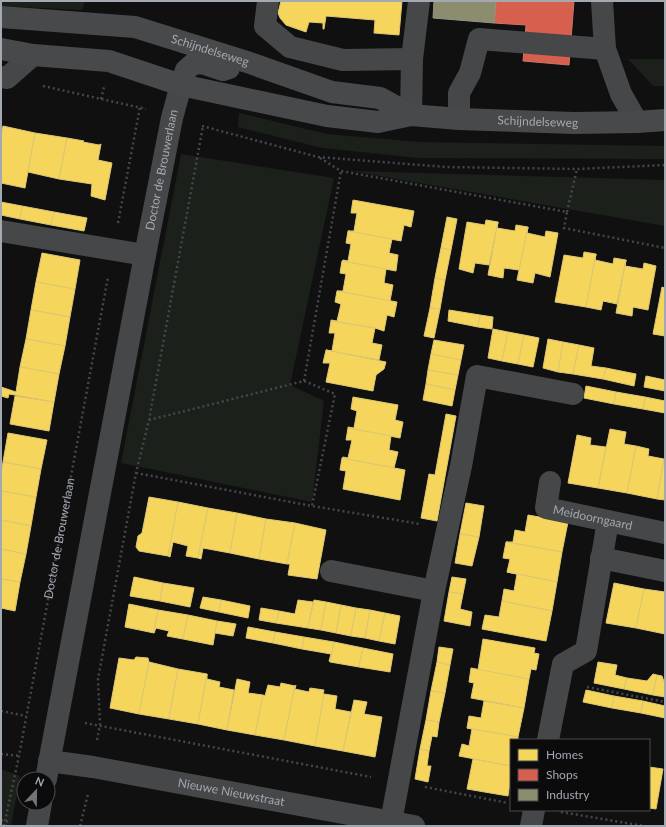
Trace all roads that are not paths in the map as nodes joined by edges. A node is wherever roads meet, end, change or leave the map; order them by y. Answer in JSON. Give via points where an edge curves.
{"nodes":[{"id":1,"x":268,"y":1,"type":"edge"},
{"id":2,"x":420,"y":1,"type":"edge"},
{"id":3,"x":602,"y":1,"type":"edge"},
{"id":4,"x":1,"y":17,"type":"edge"},
{"id":5,"x":1,"y":49,"type":"edge"},
{"id":6,"x":605,"y":49,"type":"junction"},
{"id":7,"x":33,"y":55,"type":"junction"},
{"id":8,"x":412,"y":59,"type":"junction"},
{"id":9,"x":247,"y":62,"type":"junction"},
{"id":10,"x":4,"y":77,"type":"edge"},
{"id":11,"x":181,"y":85,"type":"junction"},
{"id":12,"x":411,"y":114,"type":"junction"},
{"id":13,"x":458,"y":119,"type":"junction"},
{"id":14,"x":665,"y":120,"type":"edge"},
{"id":15,"x":637,"y":122,"type":"junction"},
{"id":16,"x":1,"y":231,"type":"edge"},
{"id":17,"x":145,"y":256,"type":"junction"},
{"id":18,"x":573,"y":394,"type":"dead end"},
{"id":19,"x":550,"y":482,"type":"dead end"},
{"id":20,"x":608,"y":521,"type":"junction"},
{"id":21,"x":665,"y":533,"type":"edge"},
{"id":22,"x":601,"y":558,"type":"junction"},
{"id":23,"x":331,"y":571,"type":"dead end"},
{"id":24,"x":665,"y":571,"type":"edge"},
{"id":25,"x":434,"y":591,"type":"junction"},
{"id":26,"x":548,"y":739,"type":"edge"},
{"id":27,"x":47,"y":770,"type":"edge"},
{"id":28,"x":40,"y":811,"type":"edge"},
{"id":29,"x":534,"y":811,"type":"edge"},
{"id":30,"x":322,"y":818,"type":"edge"},
{"id":31,"x":391,"y":822,"type":"junction"},
{"id":32,"x":37,"y":826,"type":"edge"},
{"id":33,"x":414,"y":826,"type":"edge"},
{"id":34,"x":531,"y":826,"type":"edge"}],
"edges":[{"from":1,"to":8,"type":"street","via":[[265,26],[290,47],[343,60]]},
{"from":2,"to":8,"type":"street"},
{"from":3,"to":6,"type":"street"},
{"from":4,"to":9,"type":"main road","name":"Schijndelseweg","via":[[135,27]]},
{"from":5,"to":7,"type":"main road","name":"Schijndelseweg"},
{"from":6,"to":13,"type":"street","via":[[479,39],[470,73],[459,93]]},
{"from":6,"to":15,"type":"street","via":[[621,94]]},
{"from":7,"to":10,"type":"street"},
{"from":7,"to":11,"type":"main road","name":"Schijndelseweg","via":[[109,61]]},
{"from":8,"to":12,"type":"street"},
{"from":9,"to":11,"type":"main road","via":[[223,70],[202,63],[193,64],[186,70]]},
{"from":9,"to":12,"type":"main road","name":"Schijndelseweg","via":[[332,92],[380,98]]},
{"from":11,"to":12,"type":"main road","name":"Schijndelseweg","via":[[334,117],[378,122]]},
{"from":11,"to":17,"type":"street","name":"Doctor de Brouwerlaan","via":[[172,118]]},
{"from":12,"to":13,"type":"main road","name":"Schijndelseweg"},
{"from":13,"to":15,"type":"main road","name":"Schijndelseweg"},
{"from":14,"to":15,"type":"main road","name":"Schijndelseweg"},
{"from":16,"to":17,"type":"street"},
{"from":17,"to":27,"type":"street","name":"Doctor de Brouwerlaan"},
{"from":18,"to":25,"type":"street","via":[[477,376]]},
{"from":19,"to":20,"type":"street","name":"Meidoorngaard","via":[[546,508]]},
{"from":20,"to":21,"type":"street","name":"Meidoorngaard"},
{"from":20,"to":22,"type":"street"},
{"from":22,"to":24,"type":"street"},
{"from":22,"to":26,"type":"street","via":[[586,651],[563,664]]},
{"from":23,"to":25,"type":"street"},
{"from":25,"to":31,"type":"street"},
{"from":27,"to":30,"type":"street","name":"Nieuwe Nieuwstraat","via":[[93,767]]},
{"from":28,"to":32,"type":"street"},
{"from":29,"to":34,"type":"street"},
{"from":30,"to":31,"type":"street","name":"Nieuwe Nieuwstraat"},
{"from":31,"to":33,"type":"street","name":"Nieuwe Nieuwstraat"}]}
